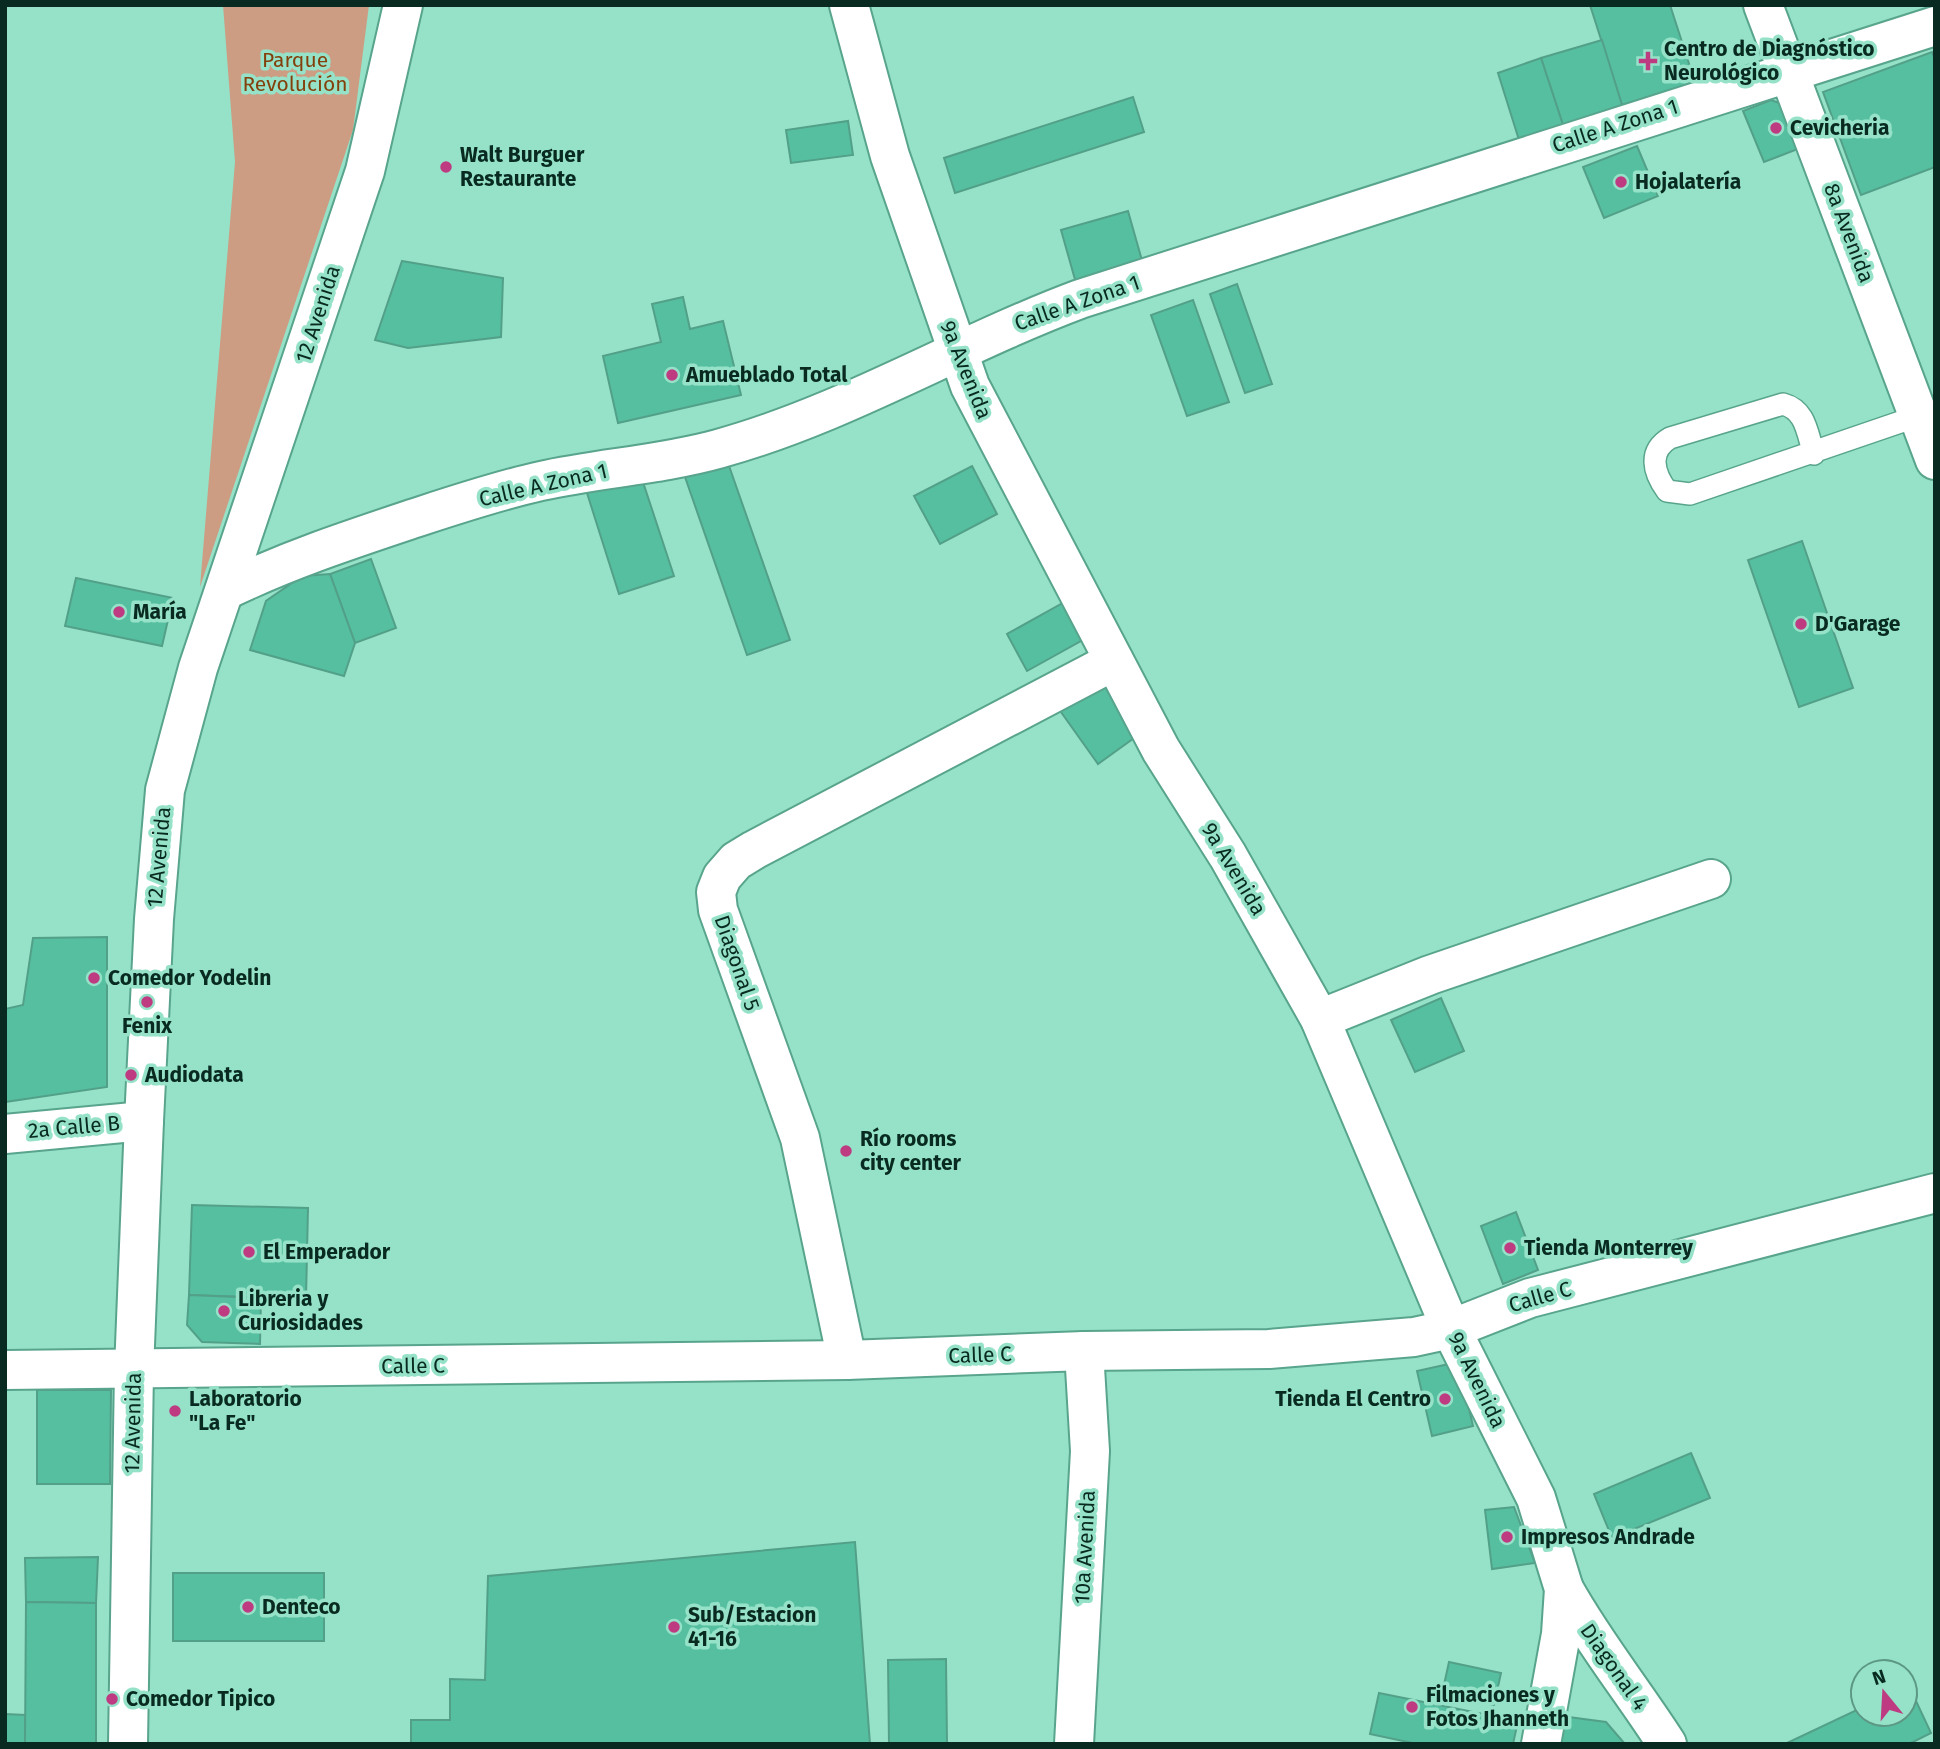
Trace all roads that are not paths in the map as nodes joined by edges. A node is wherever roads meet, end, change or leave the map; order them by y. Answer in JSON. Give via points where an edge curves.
{"nodes":[{"id":1,"x":403,"y":5,"type":"edge"},
{"id":2,"x":849,"y":5,"type":"edge"},
{"id":3,"x":1763,"y":5,"type":"edge"},
{"id":4,"x":1935,"y":26,"type":"edge"},
{"id":5,"x":1787,"y":70,"type":"junction"},
{"id":6,"x":956,"y":350,"type":"junction"},
{"id":7,"x":1918,"y":416,"type":"junction"},
{"id":8,"x":1814,"y":454,"type":"junction"},
{"id":9,"x":1935,"y":460,"type":"edge"},
{"id":10,"x":226,"y":590,"type":"junction"},
{"id":11,"x":1114,"y":661,"type":"junction"},
{"id":12,"x":1711,"y":879,"type":"dead end"},
{"id":13,"x":1320,"y":1018,"type":"junction"},
{"id":14,"x":144,"y":1121,"type":"junction"},
{"id":15,"x":5,"y":1134,"type":"edge"},
{"id":16,"x":1935,"y":1193,"type":"edge"},
{"id":17,"x":1451,"y":1329,"type":"junction"},
{"id":18,"x":1084,"y":1351,"type":"junction"},
{"id":19,"x":847,"y":1360,"type":"junction"},
{"id":20,"x":5,"y":1370,"type":"edge"},
{"id":21,"x":134,"y":1370,"type":"junction"},
{"id":22,"x":1564,"y":1589,"type":"junction"},
{"id":23,"x":128,"y":1744,"type":"edge"},
{"id":24,"x":1074,"y":1744,"type":"edge"},
{"id":25,"x":1541,"y":1744,"type":"edge"},
{"id":26,"x":1667,"y":1744,"type":"edge"}],
"edges":[{"from":1,"to":10,"type":"street","name":"12 Avenida","via":[[365,171]]},
{"from":2,"to":6,"type":"street","name":"9a Avenida","via":[[890,156]]},
{"from":3,"to":5,"type":"street","name":"8a Avenida"},
{"from":4,"to":5,"type":"street","name":"Calle A Zona 1"},
{"from":5,"to":6,"type":"street","name":"Calle A Zona 1","via":[[1080,299]]},
{"from":5,"to":7,"type":"street","name":"8a Avenida"},
{"from":6,"to":10,"type":"street","name":"Calle A Zona 1","via":[[831,410],[719,449],[504,491],[304,554]]},
{"from":6,"to":11,"type":"street","name":"9a Avenida","via":[[1000,448]]},
{"from":7,"to":8,"type":"lane"},
{"from":7,"to":9,"type":"street","name":"8a Avenida"},
{"from":8,"to":8,"type":"lane","via":[[1678,495],[1660,482],[1654,455],[1670,438],[1783,404],[1802,415]]},
{"from":10,"to":14,"type":"street","name":"12 Avenida","via":[[198,668],[165,790]]},
{"from":11,"to":13,"type":"street","name":"9a Avenida","via":[[1161,750],[1228,856]]},
{"from":11,"to":19,"type":"street","name":"Diagonal 5","via":[[754,850],[736,861],[716,892],[724,932],[800,1138]]},
{"from":12,"to":13,"type":"street","via":[[1430,975]]},
{"from":13,"to":17,"type":"street","name":"9a Avenida"},
{"from":14,"to":15,"type":"street","name":"2a Calle B"},
{"from":14,"to":21,"type":"street","name":"12 Avenida"},
{"from":16,"to":17,"type":"street","name":"Calle C","via":[[1530,1298]]},
{"from":17,"to":18,"type":"street","name":"Calle C","via":[[1414,1337],[1269,1349]]},
{"from":17,"to":22,"type":"street","name":"9a Avenida","via":[[1536,1498]]},
{"from":18,"to":19,"type":"street","name":"Calle C"},
{"from":18,"to":24,"type":"street","name":"10a Avenida","via":[[1090,1451]]},
{"from":19,"to":21,"type":"street","name":"Calle C"},
{"from":20,"to":21,"type":"street","name":"Calle C"},
{"from":21,"to":23,"type":"street","name":"12 Avenida"},
{"from":22,"to":25,"type":"street","name":"9a Avenida","via":[[1561,1634]]},
{"from":22,"to":26,"type":"street","name":"Diagonal 4","via":[[1595,1642]]}]}
